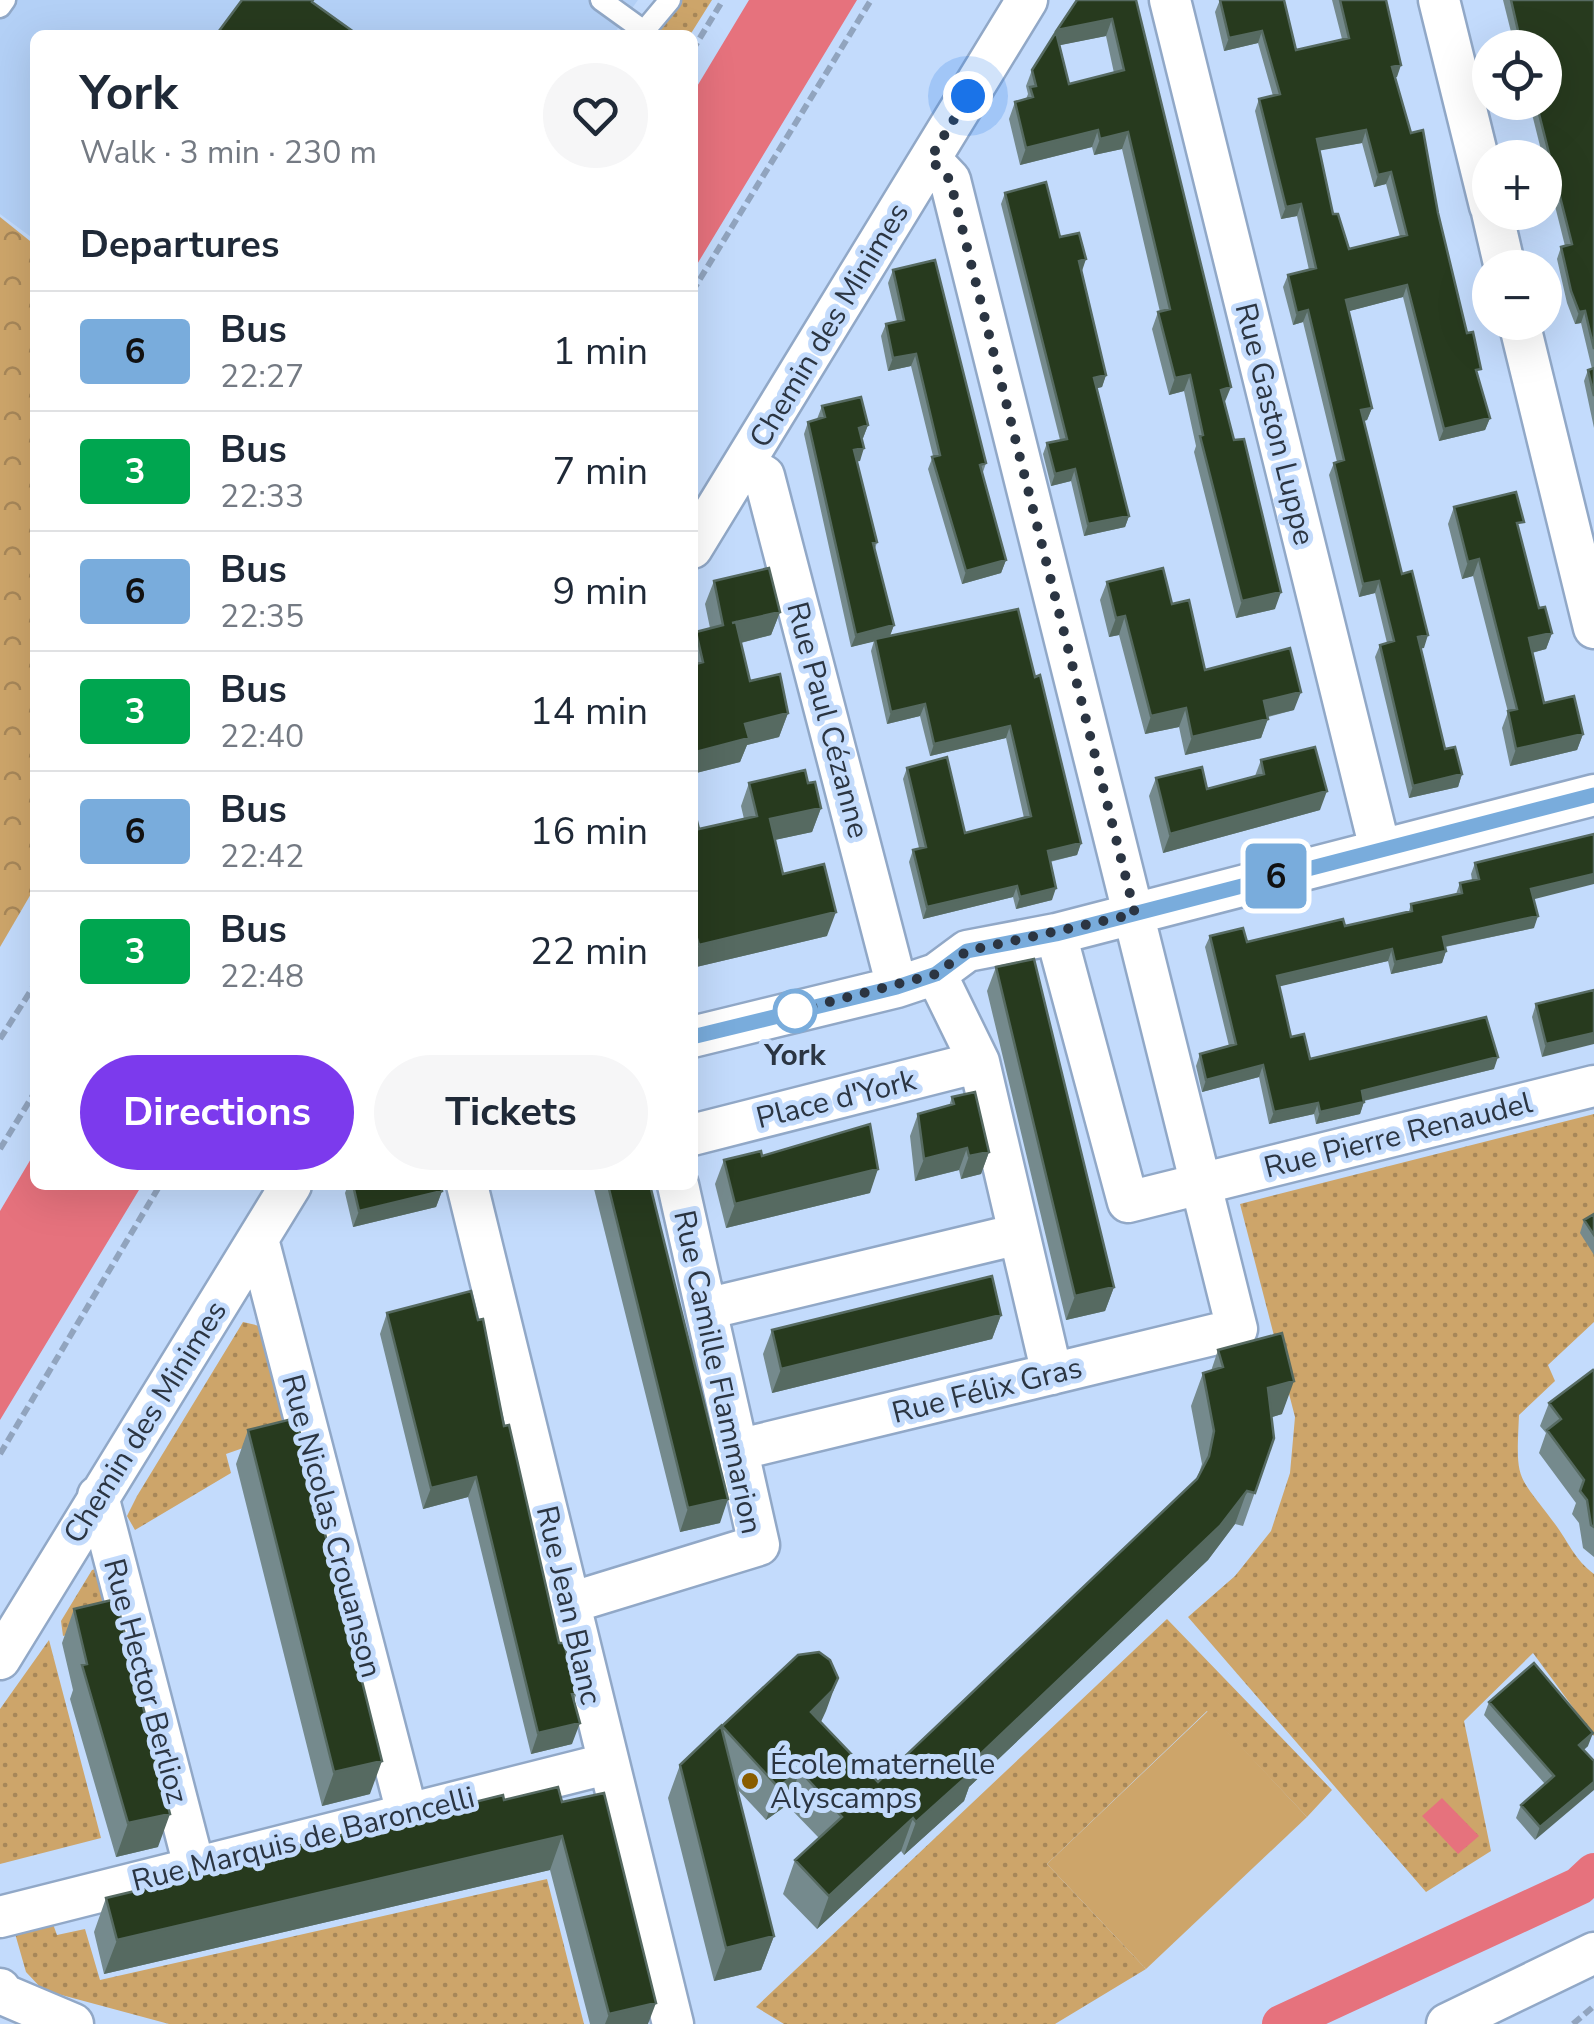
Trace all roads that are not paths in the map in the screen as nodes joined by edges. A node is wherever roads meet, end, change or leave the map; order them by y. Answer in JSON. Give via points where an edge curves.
{"nodes":[{"id":1,"x":5,"y":0,"type":"edge"},
{"id":2,"x":601,"y":0,"type":"edge"},
{"id":3,"x":670,"y":0,"type":"edge"},
{"id":4,"x":1027,"y":0,"type":"edge"},
{"id":5,"x":1170,"y":0,"type":"edge"},
{"id":6,"x":1440,"y":0,"type":"edge"},
{"id":7,"x":0,"y":6,"type":"edge"},
{"id":8,"x":643,"y":30,"type":"edge"},
{"id":9,"x":645,"y":30,"type":"edge"},
{"id":10,"x":1474,"y":140,"type":"edge"},
{"id":11,"x":930,"y":159,"type":"junction"},
{"id":12,"x":1523,"y":340,"type":"edge"},
{"id":13,"x":744,"y":464,"type":"junction"},
{"id":14,"x":698,"y":538,"type":"edge"},
{"id":15,"x":1594,"y":628,"type":"edge"},
{"id":16,"x":1594,"y":795,"type":"edge"},
{"id":17,"x":1380,"y":849,"type":"junction"},
{"id":18,"x":1135,"y":914,"type":"junction"},
{"id":19,"x":1056,"y":934,"type":"junction"},
{"id":20,"x":936,"y":974,"type":"junction"},
{"id":21,"x":897,"y":987,"type":"junction"},
{"id":22,"x":698,"y":1035,"type":"edge"},
{"id":23,"x":979,"y":1062,"type":"junction"},
{"id":24,"x":1594,"y":1086,"type":"edge"},
{"id":25,"x":698,"y":1134,"type":"edge"},
{"id":26,"x":1202,"y":1184,"type":"junction"},
{"id":27,"x":288,"y":1190,"type":"edge"},
{"id":28,"x":468,"y":1190,"type":"edge"},
{"id":29,"x":679,"y":1190,"type":"edge"},
{"id":30,"x":1019,"y":1234,"type":"junction"},
{"id":31,"x":258,"y":1239,"type":"junction"},
{"id":32,"x":706,"y":1309,"type":"junction"},
{"id":33,"x":1052,"y":1374,"type":"junction"},
{"id":34,"x":738,"y":1450,"type":"junction"},
{"id":35,"x":98,"y":1496,"type":"junction"},
{"id":36,"x":570,"y":1603,"type":"junction"},
{"id":37,"x":0,"y":1660,"type":"edge"},
{"id":38,"x":606,"y":1764,"type":"junction"},
{"id":39,"x":407,"y":1813,"type":"junction"},
{"id":40,"x":194,"y":1866,"type":"junction"},
{"id":41,"x":0,"y":1916,"type":"edge"},
{"id":42,"x":1594,"y":1953,"type":"edge"},
{"id":43,"x":0,"y":1989,"type":"edge"},
{"id":44,"x":73,"y":2024,"type":"edge"},
{"id":45,"x":673,"y":2024,"type":"edge"},
{"id":46,"x":1446,"y":2024,"type":"edge"}],
"edges":[{"from":1,"to":7,"type":"lane"},
{"from":2,"to":8,"type":"lane"},
{"from":3,"to":9,"type":"lane"},
{"from":4,"to":11,"type":"street","name":"Chemin des Minimes"},
{"from":5,"to":17,"type":"street","name":"Rue Gaston Luppe"},
{"from":6,"to":10,"type":"street"},
{"from":11,"to":13,"type":"street","name":"Chemin des Minimes"},
{"from":11,"to":18,"type":"street","via":[[950,180]]},
{"from":12,"to":15,"type":"street"},
{"from":13,"to":14,"type":"street","name":"Chemin des Minimes"},
{"from":13,"to":21,"type":"street","name":"Rue Paul Cézanne","via":[[764,476]]},
{"from":16,"to":17,"type":"street"},
{"from":17,"to":18,"type":"street"},
{"from":18,"to":19,"type":"street"},
{"from":18,"to":26,"type":"street"},
{"from":19,"to":20,"type":"street","via":[[967,951]]},
{"from":19,"to":26,"type":"street","name":"Rue Pierre Renaudel","via":[[1128,1202]]},
{"from":20,"to":21,"type":"street"},
{"from":20,"to":23,"type":"street"},
{"from":21,"to":22,"type":"street"},
{"from":23,"to":25,"type":"street","name":"Place d'York"},
{"from":23,"to":30,"type":"street"},
{"from":24,"to":26,"type":"street","name":"Rue Pierre Renaudel"},
{"from":26,"to":33,"type":"street","name":"Rue Félix Gras","via":[[1238,1329]]},
{"from":27,"to":31,"type":"street","name":"Chemin des Minimes"},
{"from":28,"to":36,"type":"street","name":"Rue Jean Blanc"},
{"from":29,"to":32,"type":"street","name":"Rue Camille Flammarion"},
{"from":30,"to":32,"type":"street"},
{"from":30,"to":33,"type":"street"},
{"from":31,"to":35,"type":"street","name":"Chemin des Minimes"},
{"from":31,"to":39,"type":"street","name":"Rue Nicolas Crouanson"},
{"from":32,"to":34,"type":"street","name":"Rue Camille Flammarion"},
{"from":33,"to":34,"type":"street","name":"Rue Félix Gras"},
{"from":34,"to":36,"type":"street","name":"Rue Camille Flammarion","via":[[759,1545]]},
{"from":35,"to":37,"type":"street","name":"Chemin des Minimes"},
{"from":35,"to":40,"type":"street","name":"Rue Hector Berlioz"},
{"from":36,"to":38,"type":"street","name":"Rue Jean Blanc"},
{"from":38,"to":39,"type":"street","name":"Rue Marquis de Baroncelli"},
{"from":38,"to":45,"type":"street","name":"Rue Jean Blanc"},
{"from":39,"to":40,"type":"street","name":"Rue Marquis de Baroncelli"},
{"from":40,"to":41,"type":"street","name":"Rue Marquis de Baroncelli"},
{"from":42,"to":46,"type":"street"},
{"from":43,"to":44,"type":"street"}]}
